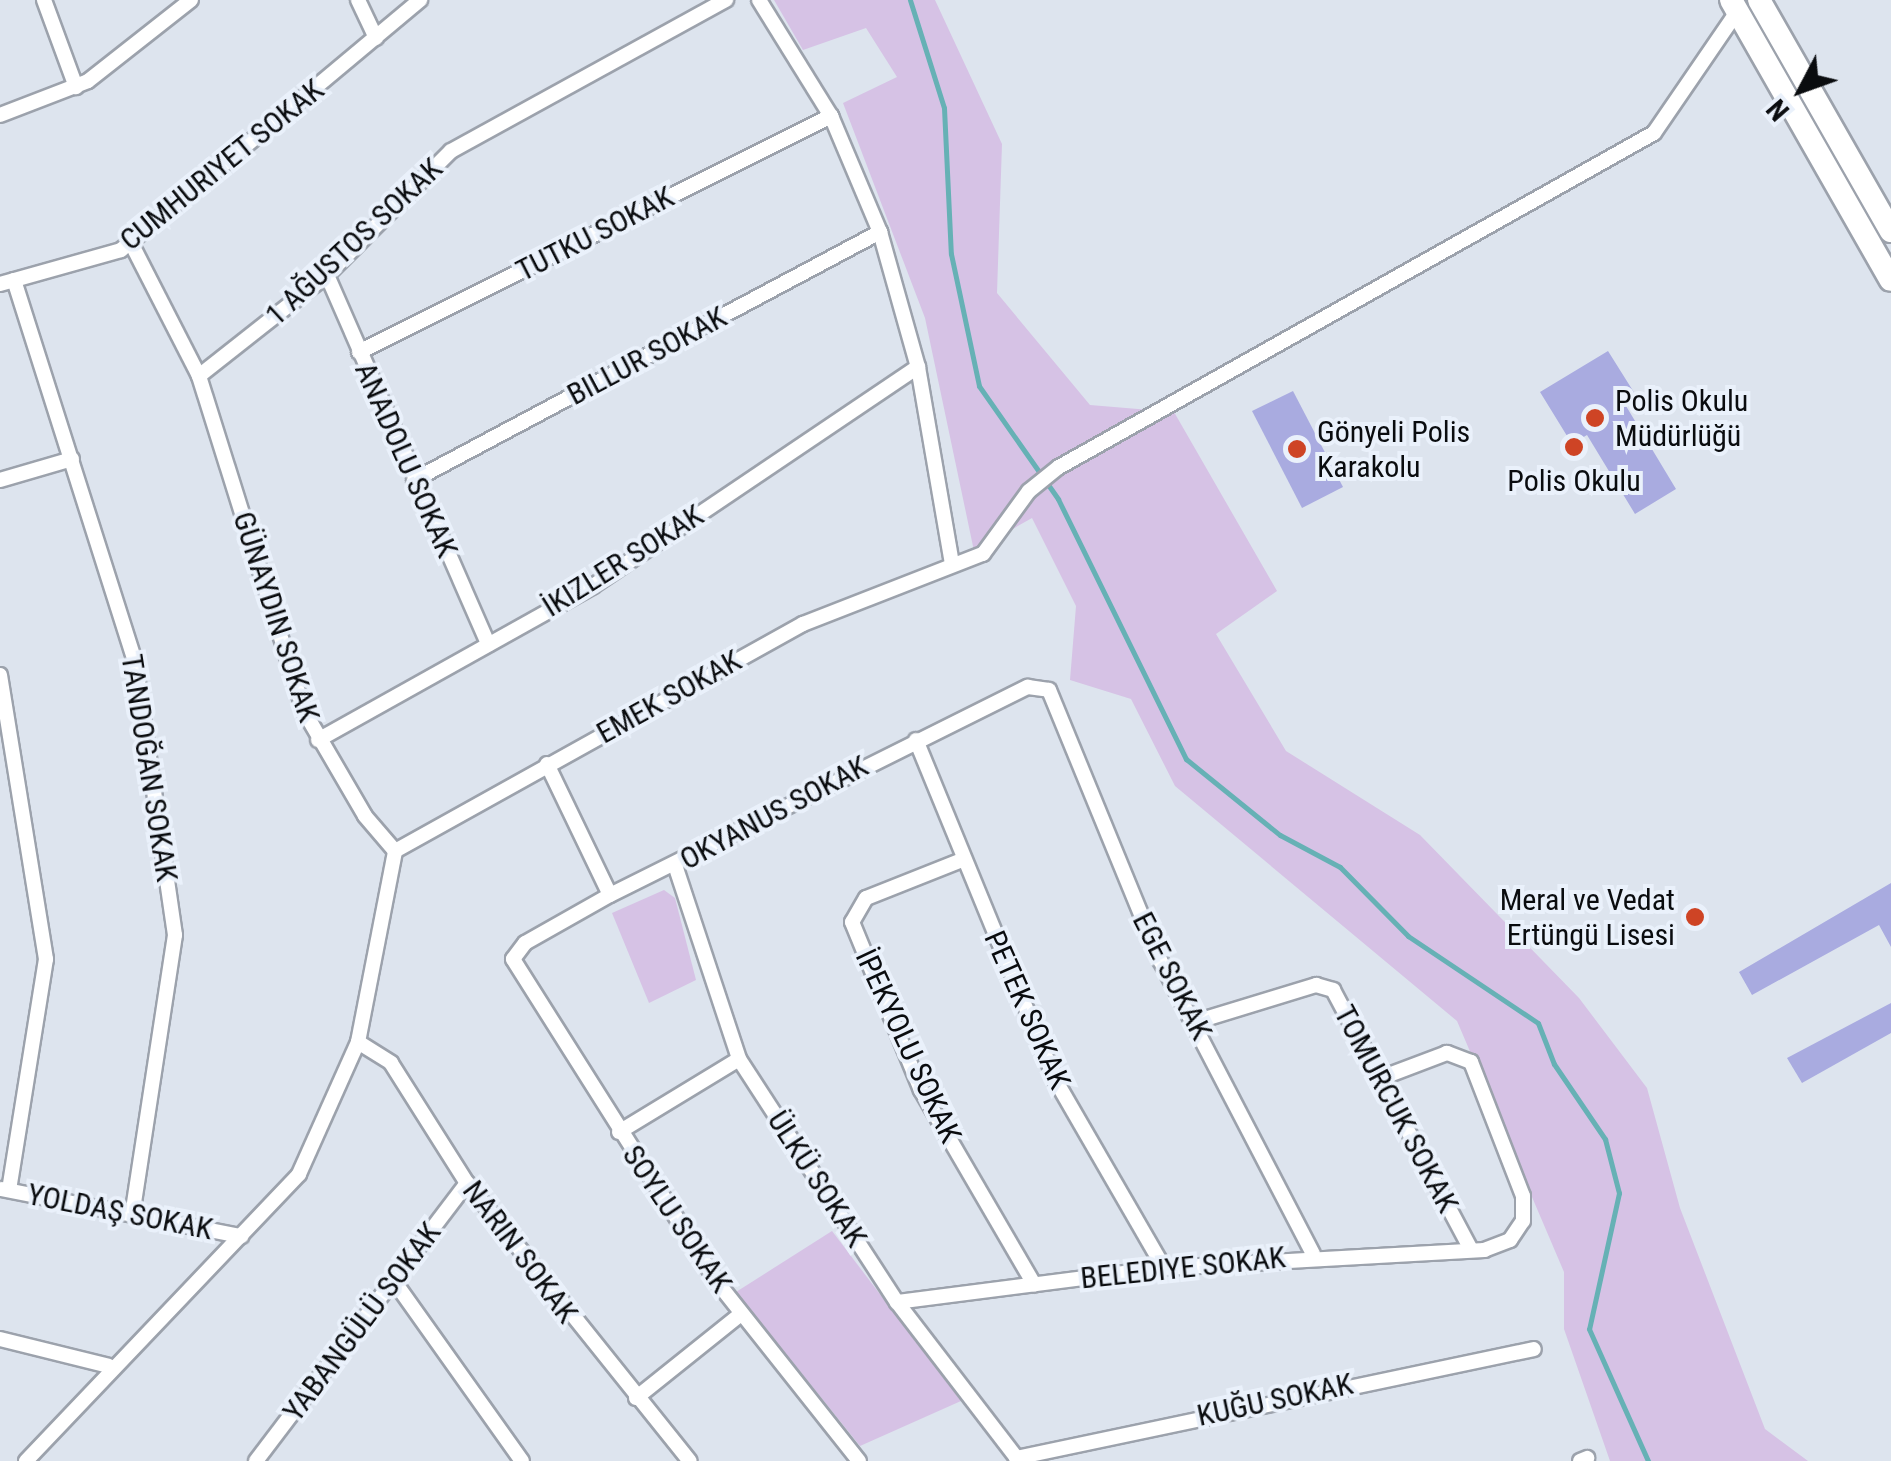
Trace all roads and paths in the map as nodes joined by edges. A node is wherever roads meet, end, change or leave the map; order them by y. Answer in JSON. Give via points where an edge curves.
{"nodes":[{"id":1,"x":44,"y":0,"type":"edge"},
{"id":2,"x":191,"y":0,"type":"edge"},
{"id":3,"x":358,"y":0,"type":"edge"},
{"id":4,"x":420,"y":0,"type":"edge"},
{"id":5,"x":726,"y":0,"type":"edge"},
{"id":6,"x":759,"y":0,"type":"edge"},
{"id":7,"x":1760,"y":0,"type":"edge"},
{"id":8,"x":1734,"y":6,"type":"edge"},
{"id":9,"x":376,"y":38,"type":"junction"},
{"id":10,"x":76,"y":87,"type":"junction"},
{"id":11,"x":0,"y":115,"type":"edge"},
{"id":12,"x":831,"y":116,"type":"junction"},
{"id":13,"x":880,"y":232,"type":"junction"},
{"id":14,"x":1891,"y":232,"type":"edge"},
{"id":15,"x":131,"y":244,"type":"junction"},
{"id":16,"x":327,"y":275,"type":"junction"},
{"id":17,"x":1891,"y":280,"type":"edge"},
{"id":18,"x":7,"y":282,"type":"edge"},
{"id":19,"x":359,"y":352,"type":"junction"},
{"id":20,"x":918,"y":366,"type":"junction"},
{"id":21,"x":199,"y":376,"type":"junction"},
{"id":22,"x":72,"y":460,"type":"junction"},
{"id":23,"x":0,"y":480,"type":"edge"},
{"id":24,"x":414,"y":480,"type":"junction"},
{"id":25,"x":952,"y":564,"type":"junction"},
{"id":26,"x":488,"y":644,"type":"junction"},
{"id":27,"x":0,"y":675,"type":"edge"},
{"id":28,"x":1049,"y":690,"type":"joint"},
{"id":29,"x":318,"y":740,"type":"junction"},
{"id":30,"x":916,"y":740,"type":"junction"},
{"id":31,"x":547,"y":764,"type":"junction"},
{"id":32,"x":395,"y":851,"type":"junction"},
{"id":33,"x":962,"y":860,"type":"junction"},
{"id":34,"x":675,"y":865,"type":"junction"},
{"id":35,"x":610,"y":895,"type":"junction"},
{"id":36,"x":514,"y":965,"type":"joint"},
{"id":37,"x":1194,"y":1022,"type":"junction"},
{"id":38,"x":358,"y":1042,"type":"junction"},
{"id":39,"x":740,"y":1060,"type":"junction"},
{"id":40,"x":1381,"y":1078,"type":"junction"},
{"id":41,"x":619,"y":1132,"type":"junction"},
{"id":42,"x":467,"y":1182,"type":"junction"},
{"id":43,"x":5,"y":1190,"type":"edge"},
{"id":44,"x":133,"y":1210,"type":"junction"},
{"id":45,"x":240,"y":1236,"type":"junction"},
{"id":46,"x":1471,"y":1250,"type":"junction"},
{"id":47,"x":1313,"y":1254,"type":"junction"},
{"id":48,"x":1164,"y":1268,"type":"junction"},
{"id":49,"x":394,"y":1281,"type":"junction"},
{"id":50,"x":1034,"y":1284,"type":"junction"},
{"id":51,"x":897,"y":1302,"type":"junction"},
{"id":52,"x":741,"y":1314,"type":"junction"},
{"id":53,"x":0,"y":1339,"type":"edge"},
{"id":54,"x":1534,"y":1349,"type":"dead end"},
{"id":55,"x":109,"y":1366,"type":"junction"},
{"id":56,"x":636,"y":1398,"type":"junction"},
{"id":57,"x":1017,"y":1459,"type":"edge"},
{"id":58,"x":26,"y":1461,"type":"edge"},
{"id":59,"x":256,"y":1461,"type":"edge"},
{"id":60,"x":522,"y":1461,"type":"edge"},
{"id":61,"x":690,"y":1461,"type":"edge"},
{"id":62,"x":859,"y":1461,"type":"edge"}],
"edges":[{"from":1,"to":10,"type":"street"},
{"from":2,"to":10,"type":"street"},
{"from":3,"to":9,"type":"street"},
{"from":4,"to":9,"type":"street","name":"CUMHURIYET SOKAK"},
{"from":5,"to":16,"type":"street","name":"1 AĞUSTOS SOKAK","via":[[451,151]]},
{"from":6,"to":12,"type":"street"},
{"from":7,"to":14,"type":"highway"},
{"from":8,"to":17,"type":"highway"},
{"from":8,"to":25,"type":"street","name":"EMEK SOKAK","via":[[1654,133],[1058,467],[1029,491],[991,547]]},
{"from":9,"to":15,"type":"street","name":"CUMHURIYET SOKAK"},
{"from":10,"to":11,"type":"street"},
{"from":12,"to":13,"type":"street"},
{"from":12,"to":19,"type":"street","name":"TUTKU SOKAK"},
{"from":13,"to":20,"type":"street"},
{"from":13,"to":24,"type":"street","name":"BILLUR SOKAK"},
{"from":15,"to":18,"type":"street","name":"CUMHURIYET SOKAK","via":[[102,259]]},
{"from":15,"to":21,"type":"street"},
{"from":16,"to":19,"type":"street","name":"ANADOLU SOKAK"},
{"from":16,"to":21,"type":"street","name":"1 AĞUSTOS SOKAK"},
{"from":18,"to":22,"type":"street","name":"TANDOĞAN SOKAK"},
{"from":19,"to":24,"type":"street","name":"ANADOLU SOKAK"},
{"from":20,"to":25,"type":"street"},
{"from":20,"to":26,"type":"street","name":"İKIZLER SOKAK","via":[[594,586]]},
{"from":21,"to":29,"type":"street"},
{"from":22,"to":23,"type":"street"},
{"from":22,"to":44,"type":"street","name":"TANDOĞAN SOKAK","via":[[140,684],[176,947]]},
{"from":24,"to":26,"type":"street","name":"ANADOLU SOKAK"},
{"from":25,"to":31,"type":"street","name":"EMEK SOKAK","via":[[803,624]]},
{"from":26,"to":29,"type":"street","name":"İKIZLER SOKAK"},
{"from":27,"to":43,"type":"street","via":[[46,958]]},
{"from":28,"to":30,"type":"street","name":"OKYANUS SOKAK","via":[[1032,685]]},
{"from":28,"to":37,"type":"street","name":"EGE SOKAK","via":[[1160,960]]},
{"from":29,"to":32,"type":"street"},
{"from":30,"to":33,"type":"street","name":"PETEK SOKAK"},
{"from":30,"to":34,"type":"street","name":"OKYANUS SOKAK"},
{"from":31,"to":32,"type":"street","name":"EMEK SOKAK"},
{"from":31,"to":35,"type":"street"},
{"from":32,"to":38,"type":"street"},
{"from":33,"to":48,"type":"street","name":"PETEK SOKAK","via":[[1056,1080]]},
{"from":33,"to":50,"type":"street","name":"İPEKYOLU SOKAK","via":[[866,898],[852,922],[920,1090]]},
{"from":34,"to":35,"type":"street","name":"OKYANUS SOKAK"},
{"from":34,"to":39,"type":"street","name":"ÜLKÜ SOKAK"},
{"from":35,"to":36,"type":"street","name":"OKYANUS SOKAK","via":[[521,946]]},
{"from":36,"to":41,"type":"street","name":"SOYLU SOKAK"},
{"from":37,"to":40,"type":"street","name":"TOMURCUK SOKAK","via":[[1325,986]]},
{"from":37,"to":47,"type":"street","name":"EGE SOKAK"},
{"from":38,"to":42,"type":"street","name":"NARIN SOKAK","via":[[391,1063]]},
{"from":38,"to":45,"type":"street","via":[[300,1174]]},
{"from":39,"to":41,"type":"street"},
{"from":39,"to":51,"type":"street","name":"ÜLKÜ SOKAK"},
{"from":40,"to":46,"type":"street","name":"TOMURCUK SOKAK"},
{"from":40,"to":46,"type":"street","via":[[1452,1052],[1475,1067],[1524,1212],[1510,1240]]},
{"from":41,"to":52,"type":"street","name":"SOYLU SOKAK"},
{"from":42,"to":49,"type":"street","name":"YABANGÜLÜ SOKAK"},
{"from":42,"to":56,"type":"street","name":"NARIN SOKAK"},
{"from":43,"to":44,"type":"street","name":"YOLDAŞ SOKAK"},
{"from":44,"to":45,"type":"street","name":"YOLDAŞ SOKAK"},
{"from":45,"to":55,"type":"street"},
{"from":46,"to":47,"type":"street","name":"BELEDIYE SOKAK"},
{"from":47,"to":48,"type":"street","name":"BELEDIYE SOKAK"},
{"from":48,"to":50,"type":"street","name":"BELEDIYE SOKAK"},
{"from":49,"to":59,"type":"street","name":"YABANGÜLÜ SOKAK"},
{"from":49,"to":60,"type":"street"},
{"from":50,"to":51,"type":"street","name":"BELEDIYE SOKAK"},
{"from":51,"to":57,"type":"street","name":"ÜLKÜ SOKAK"},
{"from":52,"to":56,"type":"street"},
{"from":52,"to":62,"type":"street","name":"SOYLU SOKAK"},
{"from":53,"to":55,"type":"street"},
{"from":54,"to":57,"type":"street","name":"KUĞU SOKAK"},
{"from":55,"to":58,"type":"street"},
{"from":56,"to":61,"type":"street","name":"NARIN SOKAK"}]}
